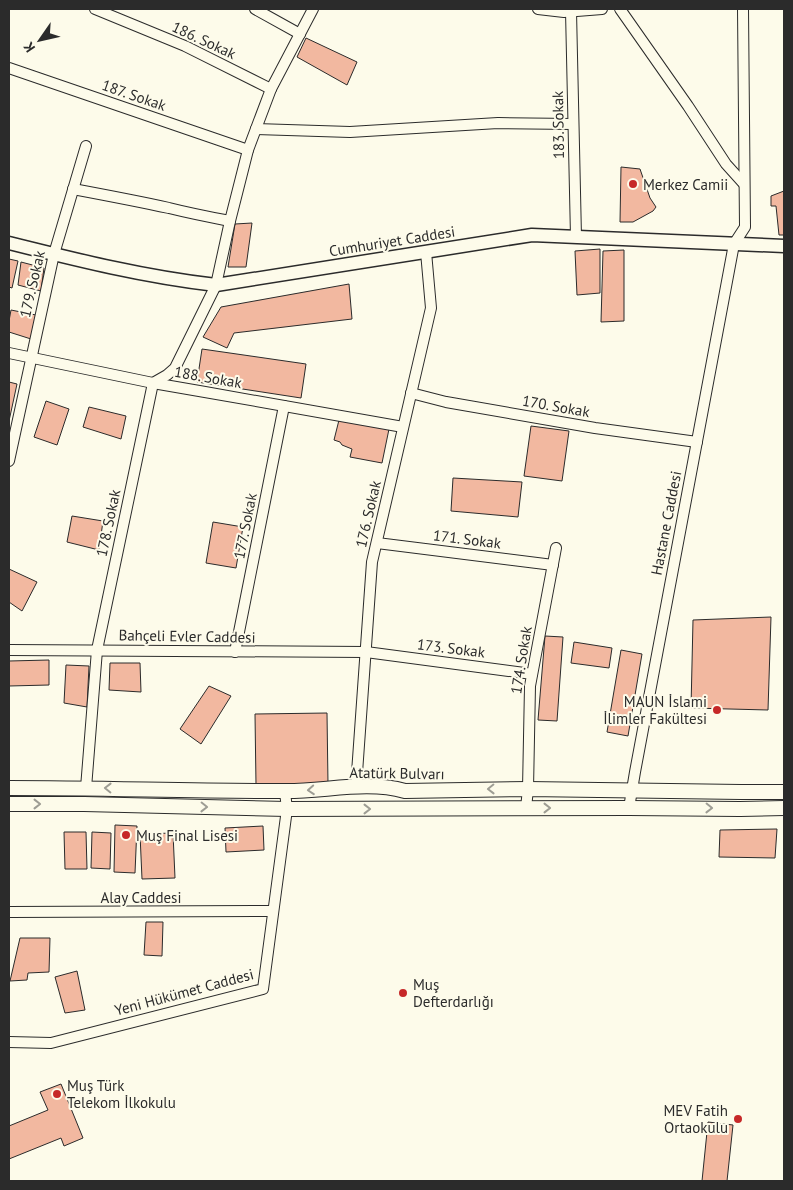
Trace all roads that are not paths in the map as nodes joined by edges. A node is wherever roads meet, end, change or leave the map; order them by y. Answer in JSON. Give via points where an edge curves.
{"nodes":[{"id":1,"x":95,"y":9,"type":"edge"},
{"id":2,"x":255,"y":9,"type":"edge"},
{"id":3,"x":313,"y":9,"type":"edge"},
{"id":4,"x":538,"y":9,"type":"edge"},
{"id":5,"x":602,"y":9,"type":"edge"},
{"id":6,"x":620,"y":9,"type":"edge"},
{"id":7,"x":743,"y":9,"type":"edge"},
{"id":8,"x":571,"y":12,"type":"junction"},
{"id":9,"x":300,"y":34,"type":"junction"},
{"id":10,"x":9,"y":68,"type":"edge"},
{"id":11,"x":271,"y":89,"type":"junction"},
{"id":12,"x":573,"y":124,"type":"junction"},
{"id":13,"x":256,"y":129,"type":"junction"},
{"id":14,"x":86,"y":146,"type":"dead end"},
{"id":15,"x":248,"y":150,"type":"junction"},
{"id":16,"x":744,"y":184,"type":"junction"},
{"id":17,"x":73,"y":189,"type":"junction"},
{"id":18,"x":230,"y":221,"type":"junction"},
{"id":19,"x":576,"y":237,"type":"junction"},
{"id":20,"x":9,"y":243,"type":"edge"},
{"id":21,"x":734,"y":244,"type":"junction"},
{"id":22,"x":784,"y":246,"type":"edge"},
{"id":23,"x":426,"y":252,"type":"junction"},
{"id":24,"x":54,"y":254,"type":"junction"},
{"id":25,"x":216,"y":285,"type":"junction"},
{"id":26,"x":9,"y":353,"type":"edge"},
{"id":27,"x":31,"y":358,"type":"junction"},
{"id":28,"x":153,"y":383,"type":"junction"},
{"id":29,"x":411,"y":393,"type":"junction"},
{"id":30,"x":284,"y":406,"type":"junction"},
{"id":31,"x":403,"y":427,"type":"junction"},
{"id":32,"x":697,"y":442,"type":"junction"},
{"id":33,"x":9,"y":461,"type":"edge"},
{"id":34,"x":376,"y":543,"type":"junction"},
{"id":35,"x":556,"y":548,"type":"dead end"},
{"id":36,"x":553,"y":565,"type":"junction"},
{"id":37,"x":9,"y":650,"type":"edge"},
{"id":38,"x":97,"y":650,"type":"junction"},
{"id":39,"x":235,"y":652,"type":"junction"},
{"id":40,"x":366,"y":652,"type":"junction"},
{"id":41,"x":532,"y":674,"type":"junction"},
{"id":42,"x":356,"y":787,"type":"junction"},
{"id":43,"x":9,"y":788,"type":"edge"},
{"id":44,"x":86,"y":788,"type":"junction"},
{"id":45,"x":528,"y":789,"type":"junction"},
{"id":46,"x":631,"y":790,"type":"junction"},
{"id":47,"x":286,"y":792,"type":"junction"},
{"id":48,"x":784,"y":792,"type":"edge"},
{"id":49,"x":9,"y":804,"type":"edge"},
{"id":50,"x":526,"y":808,"type":"junction"},
{"id":51,"x":629,"y":808,"type":"junction"},
{"id":52,"x":784,"y":808,"type":"edge"},
{"id":53,"x":287,"y":809,"type":"junction"},
{"id":54,"x":274,"y":911,"type":"junction"},
{"id":55,"x":9,"y":912,"type":"edge"},
{"id":56,"x":9,"y":1042,"type":"edge"}],
"edges":[{"from":1,"to":11,"type":"street","name":"186. Sokak","via":[[185,46]]},
{"from":2,"to":9,"type":"street"},
{"from":3,"to":9,"type":"street"},
{"from":4,"to":8,"type":"street"},
{"from":5,"to":8,"type":"street"},
{"from":6,"to":16,"type":"street","via":[[726,164]]},
{"from":7,"to":16,"type":"street","name":"Hastane Caddesi"},
{"from":8,"to":12,"type":"street","name":"183. Sokak"},
{"from":9,"to":11,"type":"street"},
{"from":10,"to":15,"type":"street","name":"187. Sokak"},
{"from":11,"to":13,"type":"street"},
{"from":12,"to":13,"type":"street","via":[[498,123],[350,132]]},
{"from":12,"to":19,"type":"street","name":"183. Sokak"},
{"from":13,"to":15,"type":"street"},
{"from":14,"to":17,"type":"street","name":"179. Sokak"},
{"from":15,"to":18,"type":"street"},
{"from":16,"to":21,"type":"street","name":"Hastane Caddesi","via":[[745,227]]},
{"from":17,"to":18,"type":"street"},
{"from":17,"to":24,"type":"street","name":"179. Sokak"},
{"from":18,"to":25,"type":"street"},
{"from":19,"to":21,"type":"street","name":"Cumhuriyet Caddesi"},
{"from":19,"to":23,"type":"street","name":"Cumhuriyet Caddesi","via":[[532,235]]},
{"from":20,"to":24,"type":"street","name":"Cumhuriyet Caddesi"},
{"from":21,"to":22,"type":"street","name":"Cumhuriyet Caddesi"},
{"from":21,"to":32,"type":"street","name":"Hastane Caddesi"},
{"from":23,"to":25,"type":"street","name":"Cumhuriyet Caddesi"},
{"from":23,"to":29,"type":"street","name":"176. Sokak","via":[[431,308]]},
{"from":24,"to":25,"type":"street","name":"Cumhuriyet Caddesi","via":[[133,273]]},
{"from":24,"to":27,"type":"street","name":"179. Sokak"},
{"from":25,"to":28,"type":"street","via":[[175,368]]},
{"from":26,"to":27,"type":"street","name":"188. Sokak"},
{"from":27,"to":28,"type":"street","name":"188. Sokak"},
{"from":27,"to":33,"type":"street","name":"179. Sokak"},
{"from":28,"to":30,"type":"street","name":"188. Sokak"},
{"from":28,"to":38,"type":"street","name":"178. Sokak"},
{"from":29,"to":31,"type":"street","name":"176. Sokak"},
{"from":29,"to":32,"type":"street","name":"170. Sokak","via":[[595,428]]},
{"from":30,"to":31,"type":"street","name":"188. Sokak"},
{"from":30,"to":39,"type":"street","name":"177. Sokak"},
{"from":31,"to":34,"type":"street","name":"176. Sokak"},
{"from":32,"to":46,"type":"street","name":"Hastane Caddesi"},
{"from":34,"to":36,"type":"street","name":"171. Sokak"},
{"from":34,"to":40,"type":"street","name":"176. Sokak"},
{"from":35,"to":36,"type":"street","name":"174. Sokak"},
{"from":36,"to":41,"type":"street","name":"174. Sokak"},
{"from":37,"to":38,"type":"street","name":"Bahçeli Evler Caddesi"},
{"from":38,"to":39,"type":"street","name":"Bahçeli Evler Caddesi"},
{"from":38,"to":44,"type":"street","name":"178. Sokak"},
{"from":39,"to":40,"type":"street","name":"Bahçeli Evler Caddesi"},
{"from":40,"to":41,"type":"street","name":"173. Sokak"},
{"from":40,"to":42,"type":"street","name":"176. Sokak"},
{"from":41,"to":45,"type":"street","name":"174. Sokak"},
{"from":45,"to":42,"type":"main road","name":"Atatürk Bulvarı","one_way":true,"via":[[405,791]]},
{"from":42,"to":47,"type":"main road","name":"Atatürk Bulvarı","one_way":true},
{"from":43,"to":44,"type":"main road","name":"Atatürk Bulvarı"},
{"from":47,"to":44,"type":"main road","name":"Atatürk Bulvarı","one_way":true},
{"from":45,"to":46,"type":"main road","name":"Atatürk Bulvarı"},
{"from":45,"to":50,"type":"street","name":"174. Sokak"},
{"from":46,"to":48,"type":"main road","name":"Atatürk Bulvarı"},
{"from":46,"to":51,"type":"street","name":"Hastane Caddesi"},
{"from":47,"to":53,"type":"street","name":"Yeni Hükümet Caddesi"},
{"from":49,"to":53,"type":"main road","one_way":true},
{"from":50,"to":51,"type":"main road","one_way":true},
{"from":53,"to":50,"type":"main road","one_way":true},
{"from":51,"to":52,"type":"main road","one_way":true},
{"from":53,"to":54,"type":"street","name":"Yeni Hükümet Caddesi"},
{"from":54,"to":55,"type":"street","name":"Alay Caddesi"},
{"from":54,"to":56,"type":"street","name":"Yeni Hükümet Caddesi","via":[[263,989],[51,1043]]}]}
